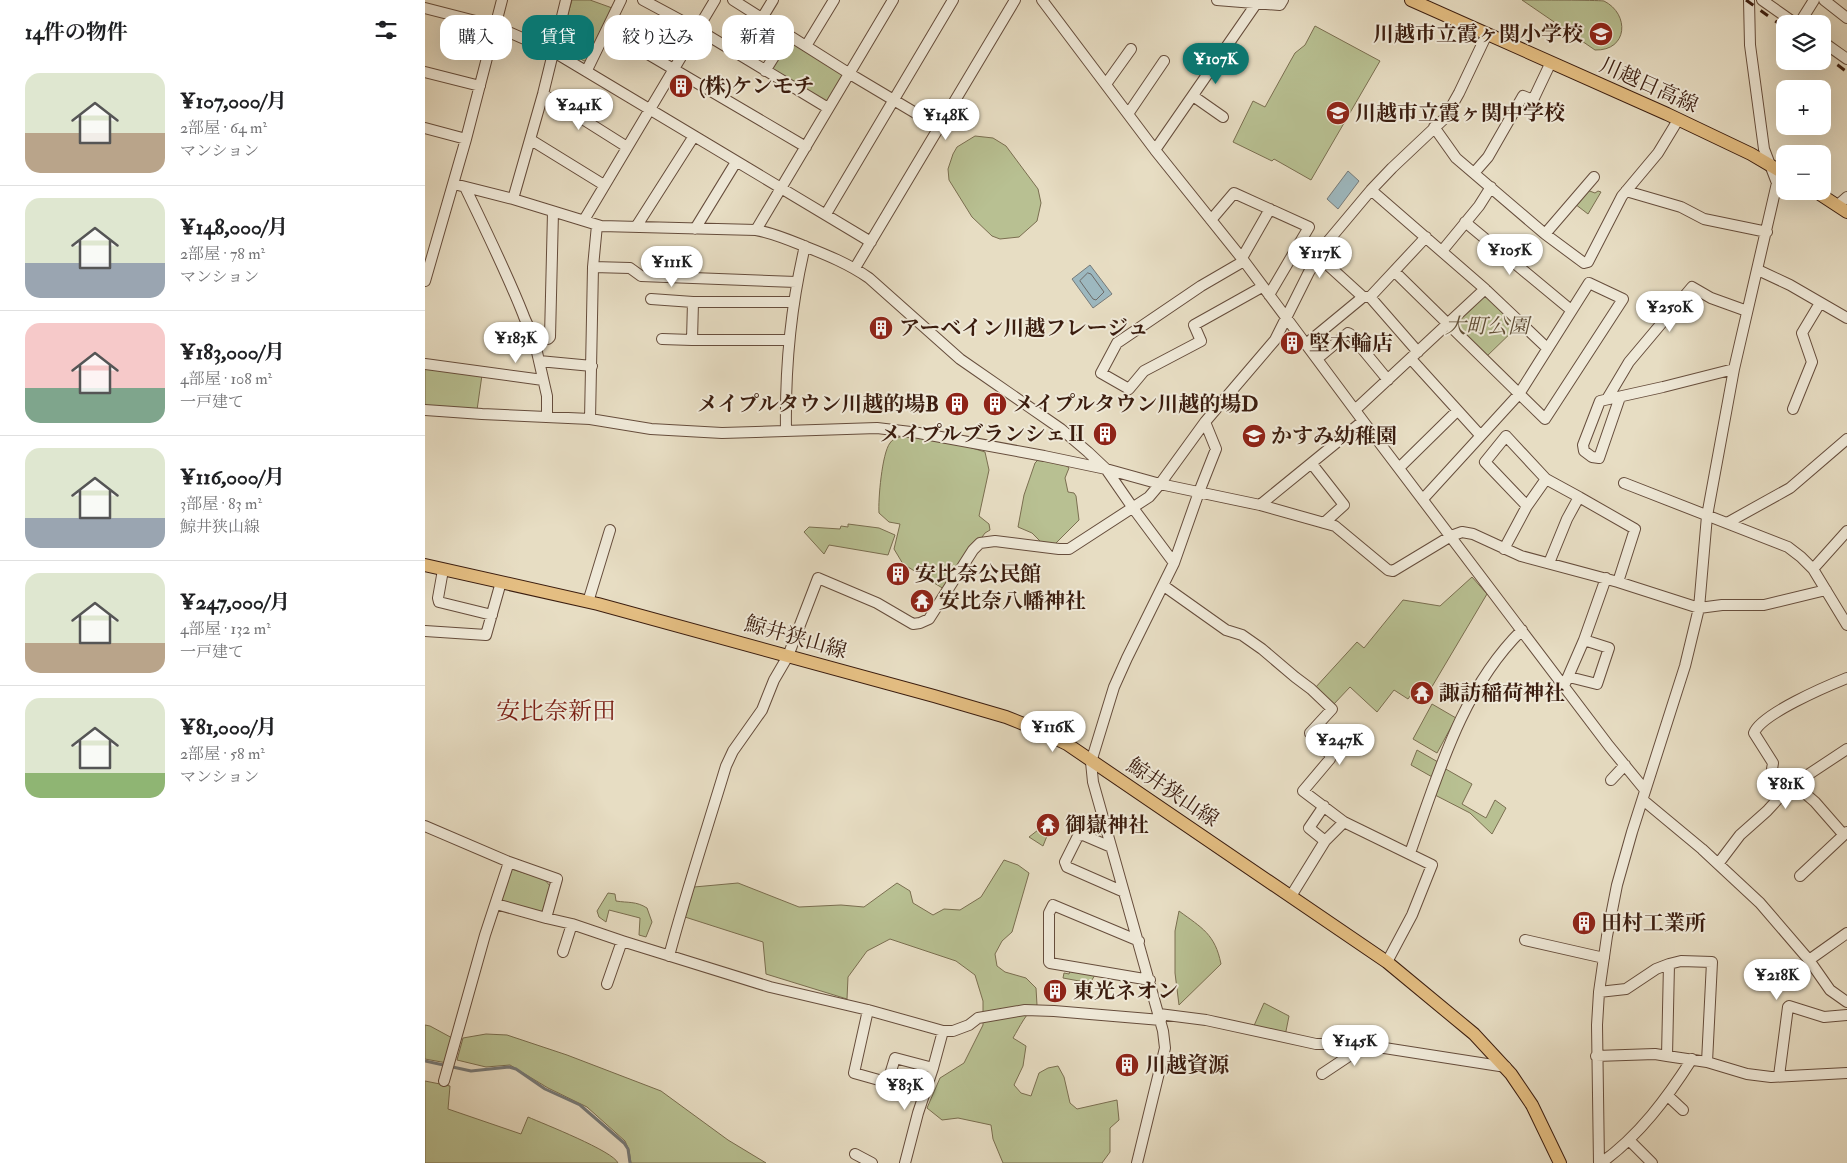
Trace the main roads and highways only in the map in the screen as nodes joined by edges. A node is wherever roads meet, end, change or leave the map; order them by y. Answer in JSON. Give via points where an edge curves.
{"nodes":[{"id":1,"x":1411,"y":0,"type":"edge"},
{"id":2,"x":1776,"y":169,"type":"edge"},
{"id":3,"x":1831,"y":199,"type":"edge"},
{"id":4,"x":1844,"y":205,"type":"edge"},
{"id":5,"x":425,"y":565,"type":"edge"},
{"id":6,"x":1560,"y":1163,"type":"edge"}],
"edges":[{"from":1,"to":2,"type":"main road","name":"川越日高線","via":[[1678,120]]},
{"from":3,"to":4,"type":"main road"},
{"from":5,"to":6,"type":"main road","name":"鯨井狭山線","via":[[588,602],[788,656],[1006,717],[1067,744],[1387,962],[1474,1034],[1506,1067],[1532,1105]]}]}
